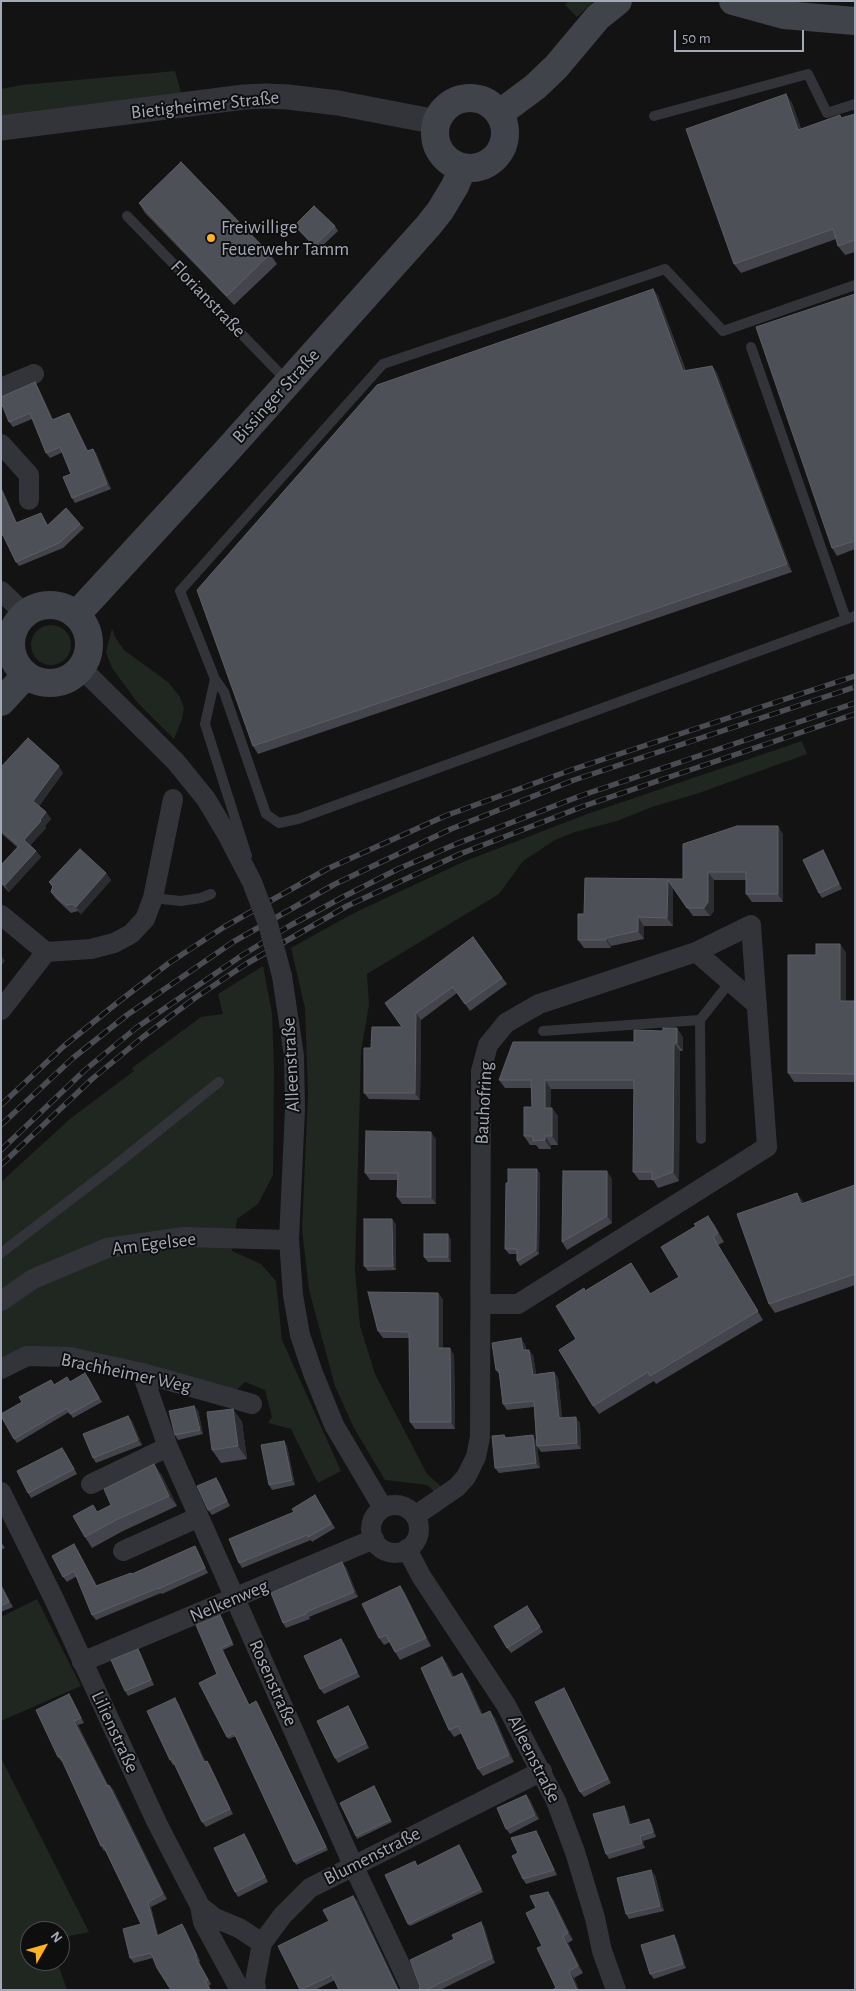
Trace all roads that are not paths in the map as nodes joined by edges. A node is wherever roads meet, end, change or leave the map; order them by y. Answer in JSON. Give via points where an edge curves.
{"nodes":[{"id":1,"x":618,"y":1,"type":"edge"},
{"id":2,"x":733,"y":1,"type":"edge"},
{"id":3,"x":855,"y":21,"type":"edge"},
{"id":4,"x":855,"y":104,"type":"edge"},
{"id":5,"x":500,"y":113,"type":"junction"},
{"id":6,"x":654,"y":116,"type":"dead end"},
{"id":7,"x":437,"y":122,"type":"junction"},
{"id":8,"x":1,"y":128,"type":"edge"},
{"id":9,"x":463,"y":167,"type":"junction"},
{"id":10,"x":127,"y":216,"type":"dead end"},
{"id":11,"x":855,"y":284,"type":"edge"},
{"id":12,"x":751,"y":347,"type":"dead end"},
{"id":13,"x":34,"y":374,"type":"dead end"},
{"id":14,"x":288,"y":382,"type":"junction"},
{"id":15,"x":1,"y":388,"type":"edge"},
{"id":16,"x":1,"y":444,"type":"edge"},
{"id":17,"x":29,"y":500,"type":"dead end"},
{"id":18,"x":1,"y":592,"type":"edge"},
{"id":19,"x":25,"y":614,"type":"junction"},
{"id":20,"x":76,"y":615,"type":"junction"},
{"id":21,"x":850,"y":617,"type":"edge"},
{"id":22,"x":81,"y":668,"type":"junction"},
{"id":23,"x":26,"y":675,"type":"junction"},
{"id":24,"x":216,"y":679,"type":"junction"},
{"id":25,"x":1,"y":702,"type":"edge"},
{"id":26,"x":174,"y":798,"type":"dead end"},
{"id":27,"x":249,"y":862,"type":"dead end"},
{"id":28,"x":212,"y":894,"type":"dead end"},
{"id":29,"x":153,"y":898,"type":"junction"},
{"id":30,"x":1,"y":914,"type":"edge"},
{"id":31,"x":46,"y":952,"type":"junction"},
{"id":32,"x":696,"y":952,"type":"junction"},
{"id":33,"x":730,"y":982,"type":"junction"},
{"id":34,"x":757,"y":1005,"type":"junction"},
{"id":35,"x":1,"y":1010,"type":"edge"},
{"id":36,"x":700,"y":1020,"type":"junction"},
{"id":37,"x":543,"y":1031,"type":"dead end"},
{"id":38,"x":219,"y":1082,"type":"dead end"},
{"id":39,"x":701,"y":1139,"type":"dead end"},
{"id":40,"x":289,"y":1240,"type":"junction"},
{"id":41,"x":1,"y":1253,"type":"edge"},
{"id":42,"x":1,"y":1300,"type":"edge"},
{"id":43,"x":481,"y":1304,"type":"junction"},
{"id":44,"x":1,"y":1368,"type":"edge"},
{"id":45,"x":142,"y":1373,"type":"junction"},
{"id":46,"x":252,"y":1404,"type":"dead end"},
{"id":47,"x":168,"y":1447,"type":"junction"},
{"id":48,"x":91,"y":1484,"type":"dead end"},
{"id":49,"x":1,"y":1492,"type":"edge"},
{"id":50,"x":383,"y":1508,"type":"junction"},
{"id":51,"x":415,"y":1516,"type":"junction"},
{"id":52,"x":199,"y":1517,"type":"junction"},
{"id":53,"x":374,"y":1539,"type":"junction"},
{"id":54,"x":407,"y":1549,"type":"junction"},
{"id":55,"x":123,"y":1551,"type":"dead end"},
{"id":56,"x":236,"y":1599,"type":"junction"},
{"id":57,"x":82,"y":1662,"type":"junction"},
{"id":58,"x":542,"y":1771,"type":"junction"},
{"id":59,"x":353,"y":1865,"type":"junction"},
{"id":60,"x":200,"y":1906,"type":"junction"},
{"id":61,"x":262,"y":1943,"type":"junction"},
{"id":62,"x":240,"y":1990,"type":"edge"},
{"id":63,"x":256,"y":1990,"type":"edge"},
{"id":64,"x":412,"y":1990,"type":"edge"},
{"id":65,"x":616,"y":1990,"type":"edge"}],
"edges":[{"from":1,"to":5,"type":"main road","via":[[598,17],[536,87]]},
{"from":2,"to":3,"type":"main road","via":[[784,16]]},
{"from":4,"to":6,"type":"lane","via":[[827,112],[808,74]]},
{"from":5,"to":7,"type":"main road","via":[[481,99],[459,99],[449,104]]},
{"from":5,"to":9,"type":"main road","via":[[506,129],[497,156],[482,166]]},
{"from":7,"to":8,"type":"street","name":"Bietigheimer Straße","via":[[338,103],[265,96]]},
{"from":7,"to":9,"type":"main road","via":[[435,134],[440,150],[452,163]]},
{"from":9,"to":14,"type":"main road","name":"Bissinger Straße","via":[[456,186],[428,226]]},
{"from":10,"to":14,"type":"lane","name":"Florianstraße"},
{"from":11,"to":24,"type":"lane","via":[[723,331],[665,269],[383,364],[180,591]]},
{"from":12,"to":21,"type":"lane"},
{"from":13,"to":15,"type":"street"},
{"from":14,"to":20,"type":"main road","name":"Bissinger Straße"},
{"from":16,"to":17,"type":"street","via":[[29,475]]},
{"from":18,"to":19,"type":"street"},
{"from":19,"to":20,"type":"main road","via":[[45,605],[66,609]]},
{"from":19,"to":23,"type":"main road","via":[[11,638],[16,664]]},
{"from":20,"to":22,"type":"main road","via":[[88,635],[89,646]]},
{"from":21,"to":24,"type":"lane","via":[[298,819],[279,823],[266,814],[224,692]]},
{"from":22,"to":23,"type":"main road","via":[[66,679],[48,683]]},
{"from":22,"to":40,"type":"street","name":"Alleenstraße","bridge":true,"via":[[176,762],[206,799],[252,882],[268,924],[282,976],[294,1056]]},
{"from":23,"to":25,"type":"main road"},
{"from":24,"to":27,"type":"lane","via":[[205,724]]},
{"from":26,"to":29,"type":"street"},
{"from":28,"to":29,"type":"lane","via":[[181,901]]},
{"from":29,"to":31,"type":"street","via":[[145,919],[122,939],[91,949]]},
{"from":30,"to":31,"type":"street"},
{"from":31,"to":35,"type":"street"},
{"from":32,"to":33,"type":"street"},
{"from":32,"to":34,"type":"street","name":"Bauhofring","via":[[751,925]]},
{"from":32,"to":43,"type":"street","name":"Bauhofring","via":[[539,1004],[506,1023],[488,1045],[481,1071]]},
{"from":33,"to":34,"type":"street"},
{"from":33,"to":36,"type":"lane"},
{"from":34,"to":43,"type":"street","name":"Bauhofring","via":[[767,1147],[518,1304]]},
{"from":36,"to":37,"type":"lane"},
{"from":36,"to":39,"type":"lane"},
{"from":38,"to":41,"type":"lane"},
{"from":40,"to":42,"type":"street","name":"Am Egelsee","via":[[184,1237],[107,1248],[33,1279]]},
{"from":40,"to":50,"type":"street","name":"Alleenstraße","via":[[300,1334],[313,1373],[334,1424]]},
{"from":43,"to":51,"type":"street","name":"Bauhofring","via":[[480,1437],[476,1458],[457,1487]]},
{"from":44,"to":45,"type":"street","name":"Brachheimer Weg","via":[[27,1356],[70,1357]]},
{"from":45,"to":46,"type":"street","name":"Brachheimer Weg"},
{"from":45,"to":47,"type":"street","name":"Rosenstraße"},
{"from":47,"to":48,"type":"street"},
{"from":47,"to":52,"type":"street","name":"Rosenstraße"},
{"from":49,"to":57,"type":"street","name":"Lilienstraße"},
{"from":50,"to":51,"type":"street","via":[[398,1505]]},
{"from":50,"to":53,"type":"street","via":[[373,1520]]},
{"from":51,"to":54,"type":"street","via":[[419,1533]]},
{"from":52,"to":55,"type":"street"},
{"from":52,"to":56,"type":"street","name":"Rosenstraße"},
{"from":53,"to":54,"type":"street","via":[[388,1551],[396,1553]]},
{"from":53,"to":56,"type":"street","name":"Nelkenweg"},
{"from":54,"to":58,"type":"street","name":"Alleenstraße","via":[[421,1576],[506,1705]]},
{"from":56,"to":57,"type":"street","name":"Nelkenweg"},
{"from":56,"to":59,"type":"street","name":"Rosenstraße"},
{"from":57,"to":60,"type":"street","name":"Lilienstraße"},
{"from":58,"to":59,"type":"street","name":"Blumenstraße"},
{"from":58,"to":65,"type":"street","name":"Alleenstraße","via":[[575,1852]]},
{"from":59,"to":61,"type":"street","name":"Blumenstraße","via":[[310,1888],[283,1915]]},
{"from":59,"to":64,"type":"street","name":"Rosenstraße"},
{"from":60,"to":61,"type":"street","name":"Lilienstraße","via":[[215,1918]]},
{"from":60,"to":62,"type":"street","via":[[203,1922]]},
{"from":61,"to":63,"type":"street","name":"Blumenstraße"}]}
